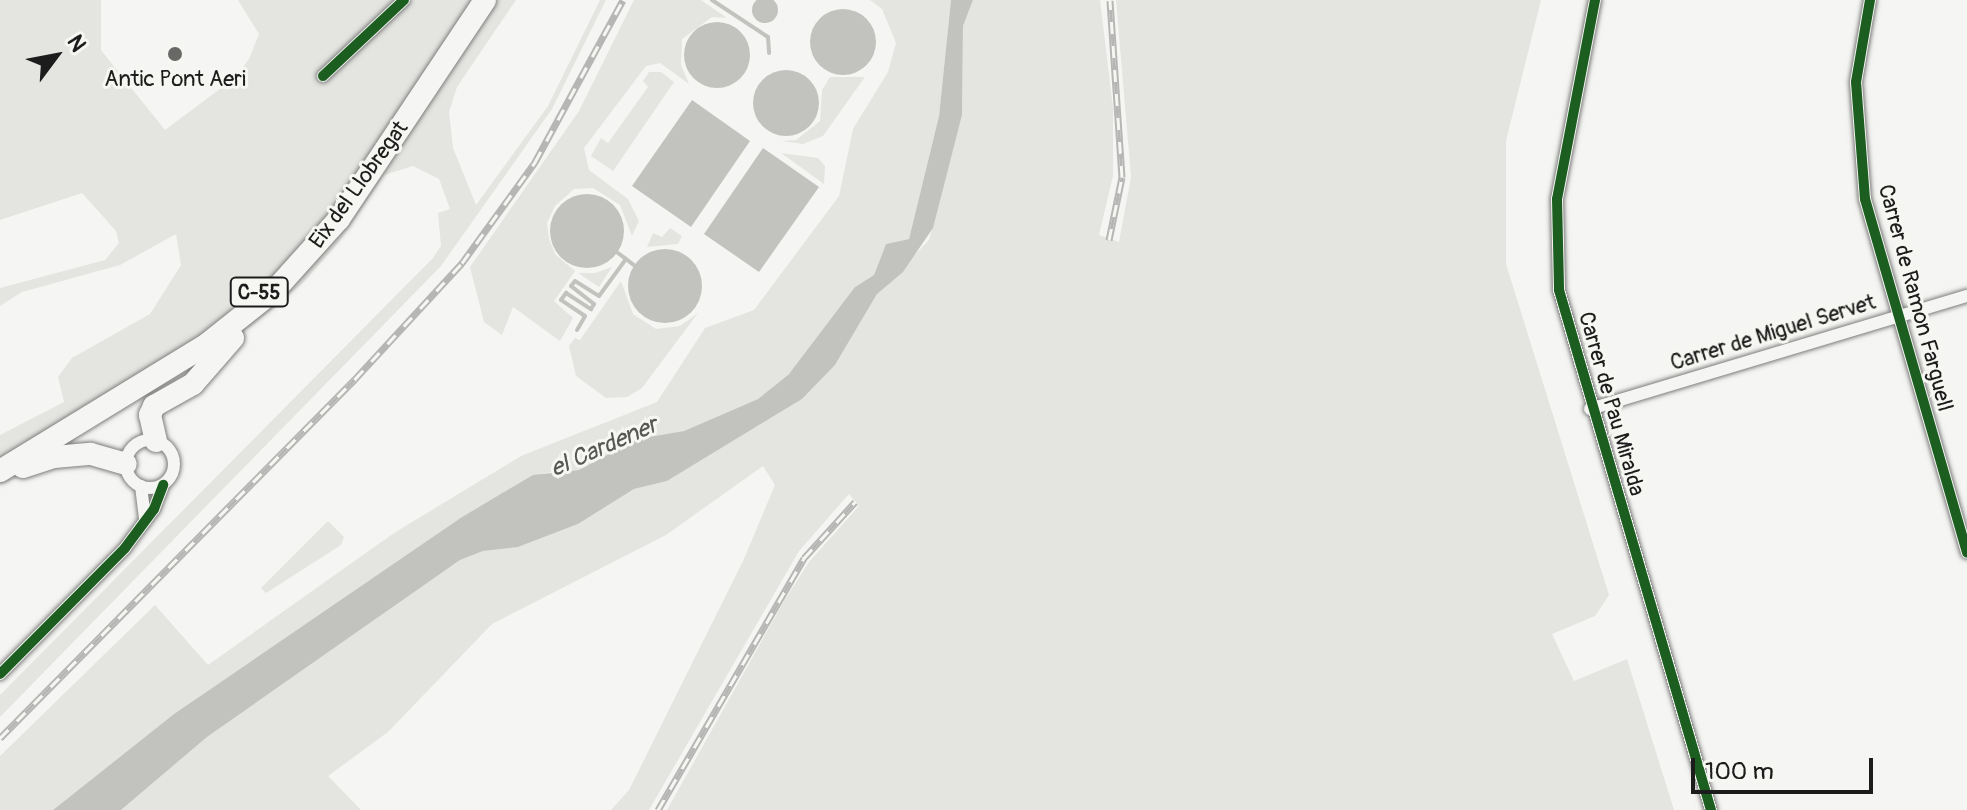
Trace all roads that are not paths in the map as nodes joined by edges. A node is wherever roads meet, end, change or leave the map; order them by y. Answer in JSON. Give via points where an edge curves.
{"nodes":[{"id":1,"x":404,"y":0,"type":"edge"},
{"id":2,"x":471,"y":0,"type":"edge"},
{"id":3,"x":485,"y":0,"type":"edge"},
{"id":4,"x":1595,"y":0,"type":"edge"},
{"id":5,"x":1870,"y":0,"type":"edge"},
{"id":6,"x":323,"y":76,"type":"dead end"},
{"id":7,"x":305,"y":260,"type":"junction"},
{"id":8,"x":1967,"y":296,"type":"edge"},
{"id":9,"x":1895,"y":318,"type":"junction"},
{"id":10,"x":1590,"y":409,"type":"junction"},
{"id":11,"x":156,"y":441,"type":"junction"},
{"id":12,"x":0,"y":458,"type":"edge"},
{"id":13,"x":126,"y":464,"type":"junction"},
{"id":14,"x":0,"y":471,"type":"edge"},
{"id":15,"x":0,"y":477,"type":"edge"},
{"id":16,"x":163,"y":485,"type":"junction"},
{"id":17,"x":141,"y":486,"type":"junction"},
{"id":18,"x":145,"y":521,"type":"junction"},
{"id":19,"x":1967,"y":553,"type":"edge"},
{"id":20,"x":0,"y":674,"type":"edge"},
{"id":21,"x":1711,"y":810,"type":"edge"}],
"edges":[{"from":1,"to":6,"type":"street"},
{"from":2,"to":12,"type":"highway","name":"Eix del Llobregat","number":"C-55","via":[[331,215],[267,285],[180,350]]},
{"from":3,"to":7,"type":"highway","name":"Eix del Llobregat","number":"C-55","via":[[355,197]]},
{"from":4,"to":10,"type":"street","name":"Carrer de Pau Miralda","via":[[1557,199],[1559,290]]},
{"from":5,"to":9,"type":"street","name":"Carrer de Ramon Farguell","via":[[1856,82],[1857,140],[1865,199]]},
{"from":7,"to":11,"type":"highway","via":[[285,289],[193,384],[154,406],[150,415]]},
{"from":7,"to":14,"type":"highway","name":"Eix del Llobregat","number":"C-55","via":[[207,344]]},
{"from":8,"to":9,"type":"street","name":"Carrer de Miguel Servet"},
{"from":9,"to":10,"type":"street","name":"Carrer de Miguel Servet"},
{"from":9,"to":19,"type":"street","name":"Carrer de Ramon Farguell"},
{"from":10,"to":21,"type":"street","name":"Carrer de Pau Miralda"},
{"from":11,"to":13,"type":"street","via":[[135,445]]},
{"from":11,"to":16,"type":"street","via":[[170,450],[175,462]]},
{"from":13,"to":15,"type":"highway","via":[[91,454],[54,457]]},
{"from":13,"to":17,"type":"street","via":[[129,476]]},
{"from":16,"to":17,"type":"street"},
{"from":16,"to":18,"type":"street"},
{"from":17,"to":18,"type":"street"},
{"from":18,"to":20,"type":"street"}]}
